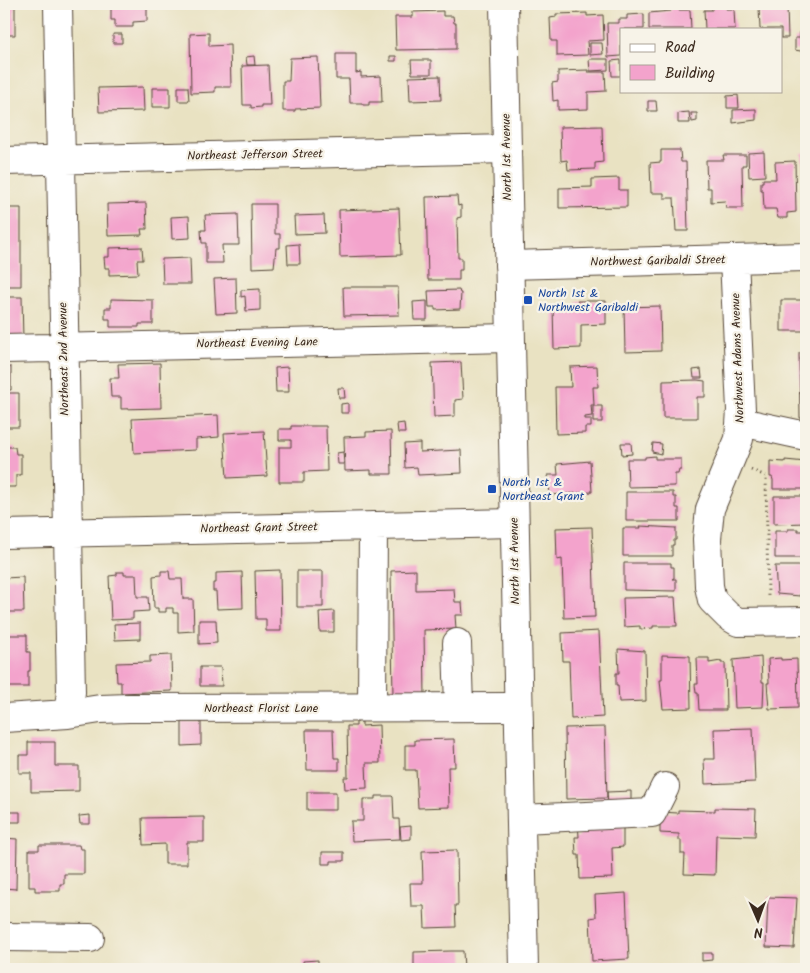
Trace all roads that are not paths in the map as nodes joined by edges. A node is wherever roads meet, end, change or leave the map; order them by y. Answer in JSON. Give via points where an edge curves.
{"nodes":[{"id":1,"x":58,"y":4,"type":"edge"},
{"id":2,"x":504,"y":4,"type":"edge"},
{"id":3,"x":507,"y":149,"type":"junction"},
{"id":4,"x":60,"y":160,"type":"junction"},
{"id":5,"x":4,"y":161,"type":"edge"},
{"id":6,"x":806,"y":257,"type":"edge"},
{"id":7,"x":734,"y":259,"type":"junction"},
{"id":8,"x":509,"y":265,"type":"junction"},
{"id":9,"x":510,"y":338,"type":"junction"},
{"id":10,"x":64,"y":347,"type":"junction"},
{"id":11,"x":4,"y":348,"type":"edge"},
{"id":12,"x":741,"y":422,"type":"junction"},
{"id":13,"x":806,"y":436,"type":"edge"},
{"id":14,"x":514,"y":523,"type":"junction"},
{"id":15,"x":372,"y":526,"type":"junction"},
{"id":16,"x":68,"y":532,"type":"junction"},
{"id":17,"x":4,"y":534,"type":"edge"},
{"id":18,"x":806,"y":621,"type":"edge"},
{"id":19,"x":457,"y":643,"type":"dead end"},
{"id":20,"x":372,"y":707,"type":"junction"},
{"id":21,"x":459,"y":707,"type":"junction"},
{"id":22,"x":518,"y":707,"type":"junction"},
{"id":23,"x":68,"y":714,"type":"junction"},
{"id":24,"x":4,"y":718,"type":"edge"},
{"id":25,"x":665,"y":787,"type":"dead end"},
{"id":26,"x":521,"y":819,"type":"junction"},
{"id":27,"x":4,"y":937,"type":"edge"},
{"id":28,"x":90,"y":938,"type":"dead end"},
{"id":29,"x":524,"y":969,"type":"edge"}],
"edges":[{"from":1,"to":4,"type":"street","name":"Northeast 2nd Avenue"},
{"from":2,"to":3,"type":"street","name":"North 1st Avenue"},
{"from":3,"to":4,"type":"street","name":"Northeast Jefferson Street"},
{"from":3,"to":8,"type":"street","name":"North 1st Avenue"},
{"from":4,"to":5,"type":"street","name":"Northeast Jefferson Street"},
{"from":4,"to":10,"type":"street","name":"Northeast 2nd Avenue"},
{"from":6,"to":7,"type":"street","name":"Northwest Garibaldi Street"},
{"from":7,"to":8,"type":"street","name":"Northwest Garibaldi Street"},
{"from":7,"to":12,"type":"street","name":"Northwest Adams Avenue"},
{"from":8,"to":9,"type":"street","name":"North 1st Avenue"},
{"from":9,"to":10,"type":"street","name":"Northeast Evening Lane"},
{"from":9,"to":14,"type":"street","name":"North 1st Avenue"},
{"from":10,"to":11,"type":"street","name":"Northeast Evening Lane"},
{"from":10,"to":16,"type":"street","name":"Northeast 2nd Avenue"},
{"from":12,"to":13,"type":"street"},
{"from":12,"to":18,"type":"street","name":"Northwest Adams Avenue","via":[[740,439],[710,509],[707,539],[712,600],[738,622]]},
{"from":14,"to":15,"type":"street","name":"Northeast Grant Street"},
{"from":14,"to":22,"type":"street","name":"North 1st Avenue"},
{"from":15,"to":16,"type":"street","name":"Northeast Grant Street"},
{"from":15,"to":20,"type":"street"},
{"from":16,"to":17,"type":"street","name":"Northeast Grant Street"},
{"from":16,"to":23,"type":"street","name":"Northeast 2nd Avenue","via":[[71,692]]},
{"from":19,"to":21,"type":"street"},
{"from":20,"to":21,"type":"street","name":"Northeast Florist Lane"},
{"from":20,"to":23,"type":"street","name":"Northeast Florist Lane","via":[[129,708]]},
{"from":21,"to":22,"type":"street","name":"Northeast Florist Lane"},
{"from":22,"to":26,"type":"street","name":"North 1st Avenue"},
{"from":23,"to":24,"type":"street","name":"Northeast Florist Lane"},
{"from":25,"to":26,"type":"street","via":[[652,813]]},
{"from":26,"to":29,"type":"street","name":"North 1st Avenue"},
{"from":27,"to":28,"type":"street"}]}
